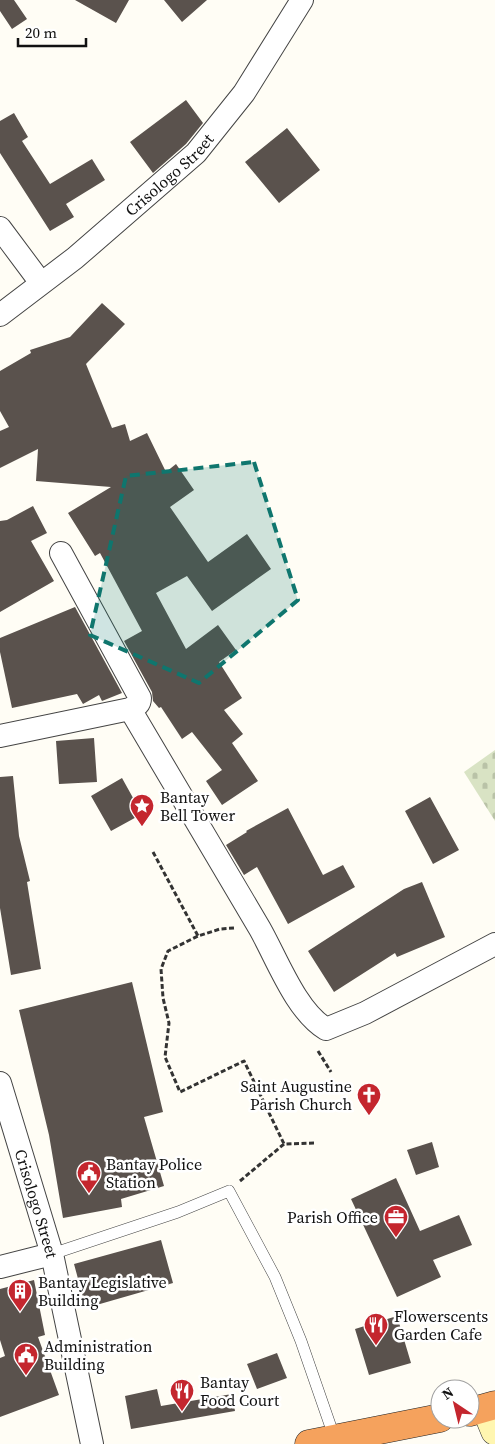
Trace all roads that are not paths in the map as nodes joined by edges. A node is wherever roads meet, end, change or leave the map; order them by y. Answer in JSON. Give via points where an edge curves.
{"nodes":[{"id":1,"x":302,"y":0,"type":"edge"},
{"id":2,"x":0,"y":228,"type":"edge"},
{"id":3,"x":41,"y":283,"type":"junction"},
{"id":4,"x":0,"y":315,"type":"edge"},
{"id":5,"x":61,"y":553,"type":"dead end"},
{"id":6,"x":133,"y":707,"type":"junction"},
{"id":7,"x":0,"y":736,"type":"edge"},
{"id":8,"x":495,"y":944,"type":"edge"},
{"id":9,"x":0,"y":1083,"type":"edge"},
{"id":10,"x":52,"y":1254,"type":"junction"},
{"id":11,"x":0,"y":1267,"type":"edge"},
{"id":12,"x":430,"y":1420,"type":"edge"},
{"id":13,"x":327,"y":1442,"type":"edge"},
{"id":14,"x":92,"y":1444,"type":"edge"}],
"edges":[{"from":1,"to":3,"type":"street","name":"Crisologo Street","via":[[244,93],[196,153],[75,258]]},
{"from":2,"to":3,"type":"street"},
{"from":3,"to":4,"type":"street","name":"Crisologo Street"},
{"from":5,"to":6,"type":"street","via":[[140,698]]},
{"from":6,"to":7,"type":"street"},
{"from":6,"to":8,"type":"street","via":[[302,1005],[315,1022],[326,1029],[334,1027]]},
{"from":9,"to":10,"type":"street","name":"Crisologo Street"},
{"from":10,"to":11,"type":"street"},
{"from":10,"to":13,"type":"lane","via":[[178,1212],[229,1191],[275,1277],[301,1341]]},
{"from":10,"to":14,"type":"street","name":"Crisologo Street"},
{"from":12,"to":13,"type":"highway"}]}
